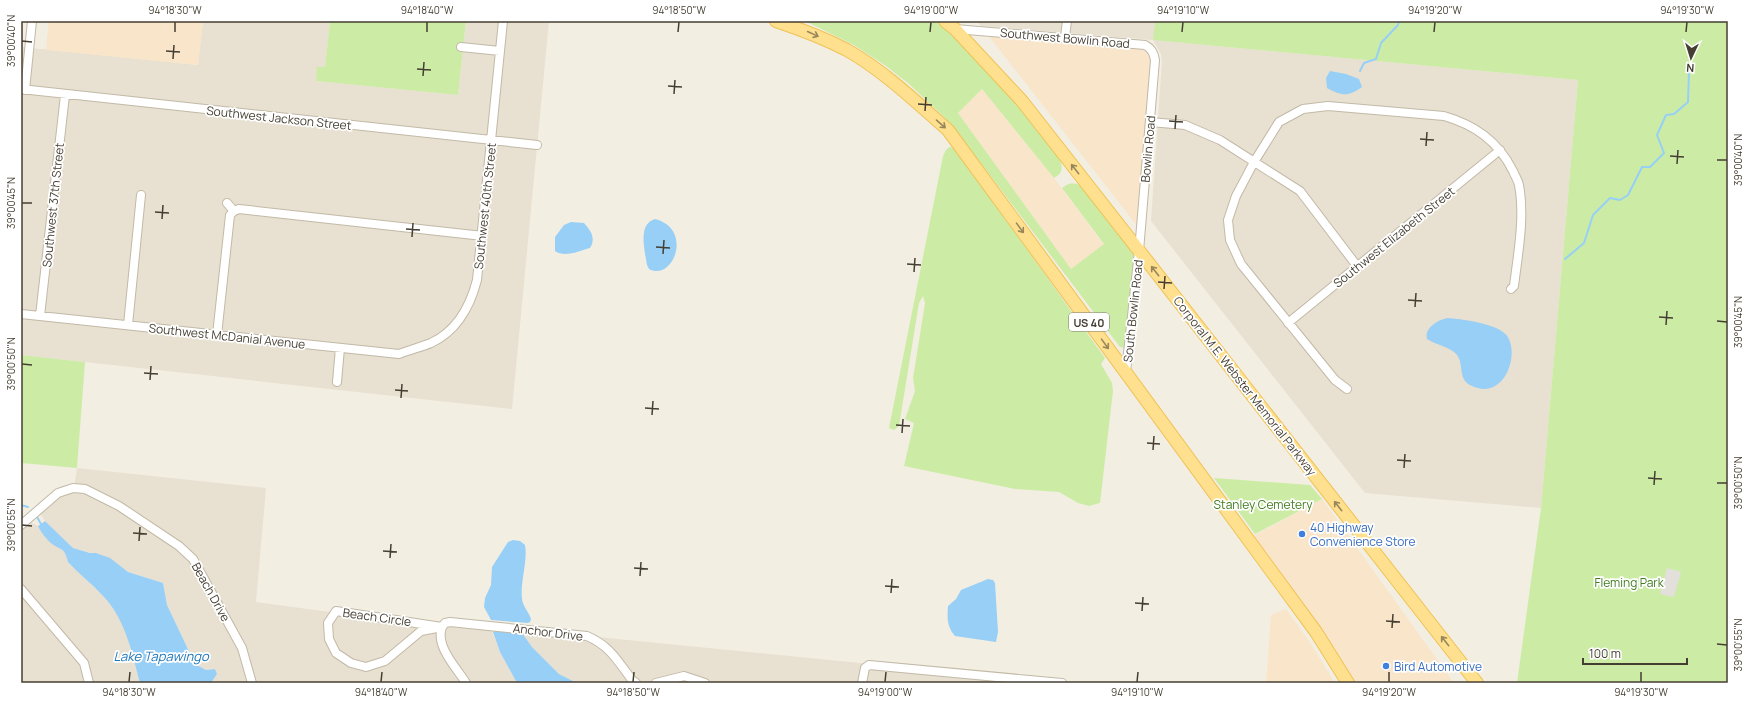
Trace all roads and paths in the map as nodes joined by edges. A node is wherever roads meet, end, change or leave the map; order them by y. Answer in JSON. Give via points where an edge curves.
{"nodes":[{"id":1,"x":32,"y":21,"type":"edge"},
{"id":2,"x":504,"y":21,"type":"edge"},
{"id":3,"x":776,"y":21,"type":"edge"},
{"id":4,"x":945,"y":21,"type":"edge"},
{"id":5,"x":1066,"y":21,"type":"edge"},
{"id":6,"x":955,"y":28,"type":"junction"},
{"id":7,"x":1065,"y":37,"type":"junction"},
{"id":8,"x":461,"y":47,"type":"dead end"},
{"id":9,"x":1150,"y":48,"type":"joint"},
{"id":10,"x":500,"y":51,"type":"junction"},
{"id":11,"x":23,"y":90,"type":"edge"},
{"id":12,"x":65,"y":95,"type":"junction"},
{"id":13,"x":1150,"y":122,"type":"junction"},
{"id":14,"x":492,"y":140,"type":"junction"},
{"id":15,"x":537,"y":145,"type":"dead end"},
{"id":16,"x":1500,"y":150,"type":"junction"},
{"id":17,"x":1254,"y":162,"type":"junction"},
{"id":18,"x":141,"y":194,"type":"dead end"},
{"id":19,"x":227,"y":203,"type":"dead end"},
{"id":20,"x":234,"y":211,"type":"junction"},
{"id":21,"x":482,"y":236,"type":"junction"},
{"id":22,"x":1139,"y":251,"type":"junction"},
{"id":23,"x":1358,"y":266,"type":"junction"},
{"id":24,"x":1511,"y":289,"type":"dead end"},
{"id":25,"x":21,"y":314,"type":"edge"},
{"id":26,"x":40,"y":316,"type":"junction"},
{"id":27,"x":1288,"y":323,"type":"junction"},
{"id":28,"x":128,"y":325,"type":"junction"},
{"id":29,"x":217,"y":335,"type":"junction"},
{"id":30,"x":431,"y":343,"type":"joint"},
{"id":31,"x":340,"y":348,"type":"junction"},
{"id":32,"x":1126,"y":372,"type":"junction"},
{"id":33,"x":337,"y":382,"type":"dead end"},
{"id":34,"x":1347,"y":389,"type":"dead end"},
{"id":35,"x":24,"y":522,"type":"edge"},
{"id":36,"x":21,"y":589,"type":"edge"},
{"id":37,"x":442,"y":626,"type":"junction"},
{"id":38,"x":89,"y":683,"type":"edge"},
{"id":39,"x":252,"y":683,"type":"edge"},
{"id":40,"x":466,"y":683,"type":"edge"},
{"id":41,"x":636,"y":683,"type":"edge"},
{"id":42,"x":656,"y":683,"type":"edge"},
{"id":43,"x":705,"y":683,"type":"edge"},
{"id":44,"x":862,"y":683,"type":"edge"},
{"id":45,"x":1062,"y":683,"type":"edge"},
{"id":46,"x":1348,"y":683,"type":"edge"},
{"id":47,"x":1478,"y":683,"type":"edge"}],
"edges":[{"from":1,"to":11,"type":"street"},
{"from":2,"to":10,"type":"street","name":"Southwest 40th Street"},
{"from":3,"to":32,"type":"main road","number":"US 40","one_way":true,"via":[[806,31],[847,51],[885,76],[948,130]]},
{"from":4,"to":6,"type":"main road","name":"Corporal M.E. Webster Memorial Parkway"},
{"from":5,"to":7,"type":"street"},
{"from":6,"to":7,"type":"street","name":"Southwest Bowlin Road"},
{"from":22,"to":6,"type":"main road","name":"Corporal M.E. Webster Memorial Parkway","one_way":true,"via":[[1022,101]]},
{"from":7,"to":9,"type":"street","name":"Southwest Bowlin Road","via":[[1145,45]]},
{"from":8,"to":10,"type":"street"},
{"from":9,"to":13,"type":"street","name":"Bowlin Road","via":[[1156,60]]},
{"from":10,"to":14,"type":"street","name":"Southwest 40th Street"},
{"from":11,"to":12,"type":"street","name":"Southwest Jackson Street"},
{"from":12,"to":14,"type":"street","name":"Southwest Jackson Street"},
{"from":12,"to":26,"type":"street","name":"Southwest 37th Street"},
{"from":13,"to":17,"type":"street","via":[[1185,125],[1220,140]]},
{"from":13,"to":22,"type":"street","name":"Bowlin Road"},
{"from":14,"to":15,"type":"street","name":"Southwest Jackson Street"},
{"from":14,"to":21,"type":"street","name":"Southwest 40th Street"},
{"from":16,"to":17,"type":"street","via":[[1488,137],[1460,120],[1444,116],[1328,106],[1302,109],[1279,122]]},
{"from":16,"to":23,"type":"street","name":"Southwest Elizabeth Street"},
{"from":16,"to":24,"type":"street","via":[[1519,183],[1522,217],[1514,286]]},
{"from":17,"to":23,"type":"street","via":[[1300,192]]},
{"from":17,"to":27,"type":"street","via":[[1236,196],[1228,220],[1230,240],[1241,264]]},
{"from":18,"to":28,"type":"street"},
{"from":19,"to":20,"type":"street"},
{"from":20,"to":21,"type":"street","via":[[238,209]]},
{"from":20,"to":29,"type":"street","via":[[230,215]]},
{"from":21,"to":30,"type":"street","name":"Southwest 40th Street","via":[[477,280],[468,306],[448,332]]},
{"from":22,"to":32,"type":"street","name":"South Bowlin Road"},
{"from":47,"to":22,"type":"main road","name":"Corporal M.E. Webster Memorial Parkway","one_way":true},
{"from":23,"to":27,"type":"street","name":"Southwest Elizabeth Street"},
{"from":25,"to":26,"type":"street","name":"Southwest McDanial Avenue"},
{"from":26,"to":28,"type":"street","name":"Southwest McDanial Avenue"},
{"from":27,"to":34,"type":"street","via":[[1334,380]]},
{"from":28,"to":29,"type":"street","name":"Southwest McDanial Avenue"},
{"from":29,"to":31,"type":"street","name":"Southwest McDanial Avenue"},
{"from":30,"to":31,"type":"street","name":"Southwest McDanial Avenue","via":[[399,354]]},
{"from":31,"to":33,"type":"street"},
{"from":32,"to":46,"type":"main road","number":"US 40","via":[[1316,632]]},
{"from":35,"to":39,"type":"street","name":"Beach Drive","via":[[58,493],[73,488],[85,489],[119,506],[179,546],[193,559],[242,648]]},
{"from":36,"to":38,"type":"street","via":[[84,663]]},
{"from":37,"to":37,"type":"street","name":"Beach Circle","via":[[336,611],[328,623],[329,639],[336,652],[351,663],[366,667],[385,661],[420,630]]},
{"from":37,"to":40,"type":"street","via":[[439,635],[445,650]]},
{"from":37,"to":41,"type":"street","name":"Anchor Drive","via":[[450,622],[587,636],[608,648]]},
{"from":42,"to":43,"type":"street","via":[[684,676]]},
{"from":44,"to":45,"type":"street","via":[[864,668],[870,665]]}]}
